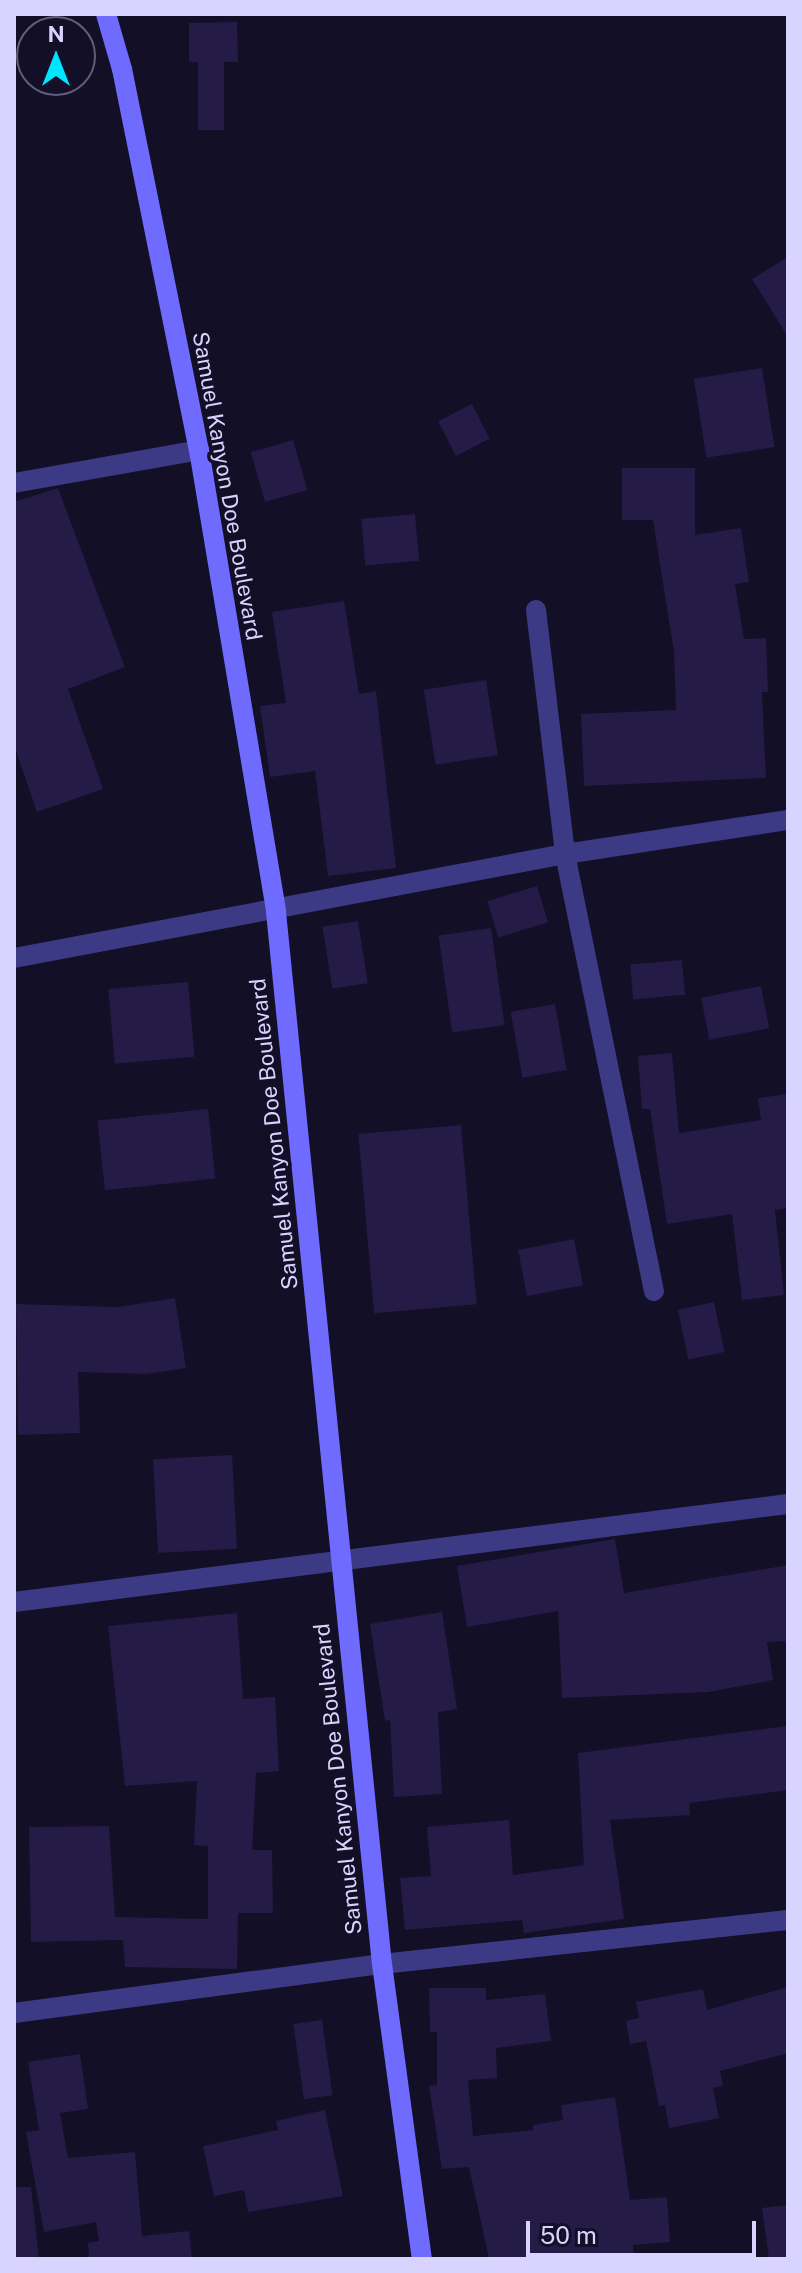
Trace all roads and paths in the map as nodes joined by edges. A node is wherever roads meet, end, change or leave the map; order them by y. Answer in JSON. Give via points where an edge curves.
{"nodes":[{"id":1,"x":106,"y":14,"type":"edge"},
{"id":2,"x":199,"y":450,"type":"junction"},
{"id":3,"x":14,"y":483,"type":"edge"},
{"id":4,"x":536,"y":610,"type":"dead end"},
{"id":5,"x":788,"y":820,"type":"edge"},
{"id":6,"x":565,"y":854,"type":"junction"},
{"id":7,"x":276,"y":912,"type":"junction"},
{"id":8,"x":14,"y":958,"type":"edge"},
{"id":9,"x":654,"y":1291,"type":"dead end"},
{"id":10,"x":788,"y":1504,"type":"edge"},
{"id":11,"x":340,"y":1557,"type":"junction"},
{"id":12,"x":14,"y":1602,"type":"edge"},
{"id":13,"x":788,"y":1920,"type":"edge"},
{"id":14,"x":382,"y":1964,"type":"junction"},
{"id":15,"x":14,"y":2013,"type":"edge"},
{"id":16,"x":422,"y":2259,"type":"edge"}],
"edges":[{"from":1,"to":2,"type":"street","name":"Samuel Kanyon Doe Boulevard","via":[[122,69]]},
{"from":2,"to":3,"type":"street"},
{"from":2,"to":7,"type":"street","name":"Samuel Kanyon Doe Boulevard"},
{"from":4,"to":6,"type":"street"},
{"from":5,"to":6,"type":"street"},
{"from":6,"to":7,"type":"street"},
{"from":6,"to":9,"type":"street"},
{"from":7,"to":8,"type":"street"},
{"from":7,"to":11,"type":"street","name":"Samuel Kanyon Doe Boulevard"},
{"from":10,"to":11,"type":"street"},
{"from":11,"to":12,"type":"street"},
{"from":11,"to":14,"type":"street","name":"Samuel Kanyon Doe Boulevard"},
{"from":13,"to":14,"type":"street"},
{"from":14,"to":15,"type":"street"},
{"from":14,"to":16,"type":"street","name":"Samuel Kanyon Doe Boulevard"}]}
